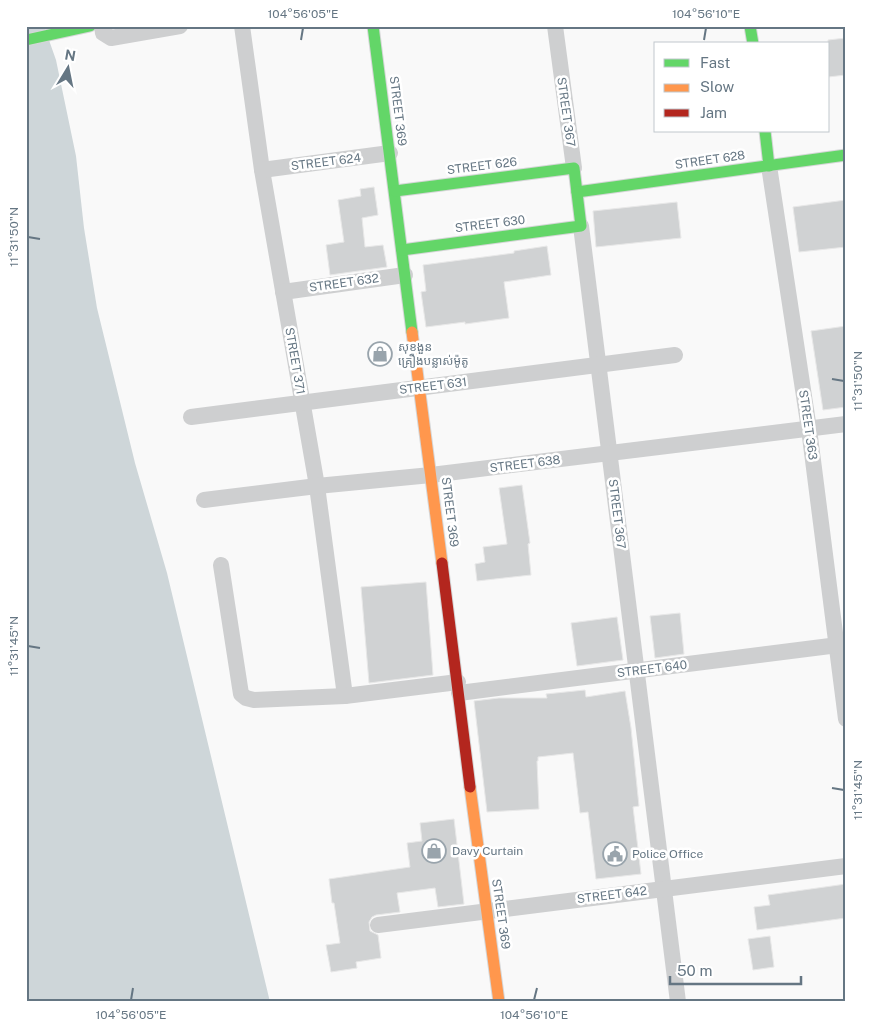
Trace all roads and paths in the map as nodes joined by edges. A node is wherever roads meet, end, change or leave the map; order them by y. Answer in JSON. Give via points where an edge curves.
{"nodes":[{"id":1,"x":90,"y":26,"type":"edge"},
{"id":2,"x":102,"y":26,"type":"edge"},
{"id":3,"x":180,"y":26,"type":"edge"},
{"id":4,"x":242,"y":26,"type":"edge"},
{"id":5,"x":374,"y":26,"type":"edge"},
{"id":6,"x":555,"y":26,"type":"edge"},
{"id":7,"x":750,"y":26,"type":"edge"},
{"id":8,"x":26,"y":40,"type":"edge"},
{"id":9,"x":753,"y":42,"type":"edge"},
{"id":10,"x":765,"y":132,"type":"edge"},
{"id":11,"x":390,"y":153,"type":"junction"},
{"id":12,"x":846,"y":155,"type":"edge"},
{"id":13,"x":769,"y":166,"type":"junction"},
{"id":14,"x":574,"y":168,"type":"junction"},
{"id":15,"x":262,"y":170,"type":"junction"},
{"id":16,"x":395,"y":191,"type":"junction"},
{"id":17,"x":577,"y":192,"type":"junction"},
{"id":18,"x":582,"y":226,"type":"junction"},
{"id":19,"x":402,"y":250,"type":"junction"},
{"id":20,"x":406,"y":275,"type":"junction"},
{"id":21,"x":282,"y":292,"type":"junction"},
{"id":22,"x":675,"y":355,"type":"dead end"},
{"id":23,"x":599,"y":366,"type":"junction"},
{"id":24,"x":420,"y":388,"type":"junction"},
{"id":25,"x":302,"y":402,"type":"junction"},
{"id":26,"x":191,"y":417,"type":"dead end"},
{"id":27,"x":846,"y":424,"type":"edge"},
{"id":28,"x":808,"y":429,"type":"junction"},
{"id":29,"x":610,"y":453,"type":"junction"},
{"id":30,"x":431,"y":476,"type":"junction"},
{"id":31,"x":317,"y":486,"type":"junction"},
{"id":32,"x":204,"y":500,"type":"dead end"},
{"id":33,"x":221,"y":565,"type":"dead end"},
{"id":34,"x":841,"y":645,"type":"edge"},
{"id":35,"x":637,"y":672,"type":"junction"},
{"id":36,"x":458,"y":687,"type":"junction"},
{"id":37,"x":345,"y":696,"type":"junction"},
{"id":38,"x":846,"y":719,"type":"edge"},
{"id":39,"x":846,"y":866,"type":"edge"},
{"id":40,"x":664,"y":888,"type":"junction"},
{"id":41,"x":487,"y":911,"type":"junction"},
{"id":42,"x":378,"y":925,"type":"dead end"},
{"id":43,"x":498,"y":1002,"type":"edge"},
{"id":44,"x":678,"y":1002,"type":"edge"}],
"edges":[{"from":1,"to":8,"type":"main road"},
{"from":2,"to":3,"type":"street","via":[[103,33],[111,38]]},
{"from":4,"to":15,"type":"street","name":"STREET 371"},
{"from":5,"to":11,"type":"main road","name":"STREET 369"},
{"from":6,"to":14,"type":"street","name":"STREET 367"},
{"from":7,"to":9,"type":"main road"},
{"from":10,"to":13,"type":"main road","name":"STREET 363"},
{"from":11,"to":15,"type":"street","name":"STREET 624"},
{"from":11,"to":16,"type":"main road","name":"STREET 369"},
{"from":12,"to":13,"type":"main road","name":"STREET 628"},
{"from":13,"to":17,"type":"main road","name":"STREET 628"},
{"from":13,"to":28,"type":"street","name":"STREET 363"},
{"from":14,"to":16,"type":"main road","name":"STREET 626"},
{"from":14,"to":17,"type":"main road","name":"STREET 367"},
{"from":15,"to":21,"type":"street","name":"STREET 371"},
{"from":16,"to":19,"type":"main road","name":"STREET 369"},
{"from":17,"to":18,"type":"main road","name":"STREET 367"},
{"from":18,"to":19,"type":"main road","name":"STREET 630"},
{"from":18,"to":23,"type":"street","name":"STREET 367"},
{"from":19,"to":20,"type":"main road","name":"STREET 369"},
{"from":20,"to":21,"type":"street","name":"STREET 632"},
{"from":20,"to":24,"type":"main road","name":"STREET 369"},
{"from":21,"to":25,"type":"street","name":"STREET 371"},
{"from":22,"to":23,"type":"street","name":"STREET 631"},
{"from":23,"to":24,"type":"street","name":"STREET 631"},
{"from":23,"to":29,"type":"street","name":"STREET 367"},
{"from":24,"to":25,"type":"street","name":"STREET 631"},
{"from":24,"to":30,"type":"main road","name":"STREET 369"},
{"from":25,"to":26,"type":"street","name":"STREET 631"},
{"from":25,"to":31,"type":"street","name":"STREET 371"},
{"from":27,"to":28,"type":"street","name":"STREET 638"},
{"from":28,"to":29,"type":"street","name":"STREET 638"},
{"from":28,"to":34,"type":"street","name":"STREET 363"},
{"from":29,"to":30,"type":"street","name":"STREET 638"},
{"from":29,"to":35,"type":"street","name":"STREET 367"},
{"from":30,"to":31,"type":"street","name":"STREET 638"},
{"from":30,"to":36,"type":"main road","name":"STREET 369"},
{"from":31,"to":32,"type":"street","name":"STREET 638"},
{"from":31,"to":37,"type":"street","name":"STREET 371"},
{"from":33,"to":37,"type":"street","name":"STREET 640","via":[[241,694],[254,700]]},
{"from":34,"to":35,"type":"street","name":"STREET 640"},
{"from":34,"to":38,"type":"street","name":"STREET 363"},
{"from":35,"to":36,"type":"street","name":"STREET 640"},
{"from":35,"to":40,"type":"street","name":"STREET 367"},
{"from":36,"to":37,"type":"street","name":"STREET 640"},
{"from":36,"to":41,"type":"main road","name":"STREET 369"},
{"from":39,"to":40,"type":"street","name":"STREET 642"},
{"from":40,"to":41,"type":"street","name":"STREET 642"},
{"from":40,"to":44,"type":"street","name":"STREET 367"},
{"from":41,"to":42,"type":"street","name":"STREET 642"},
{"from":41,"to":43,"type":"main road","name":"STREET 369"}]}
